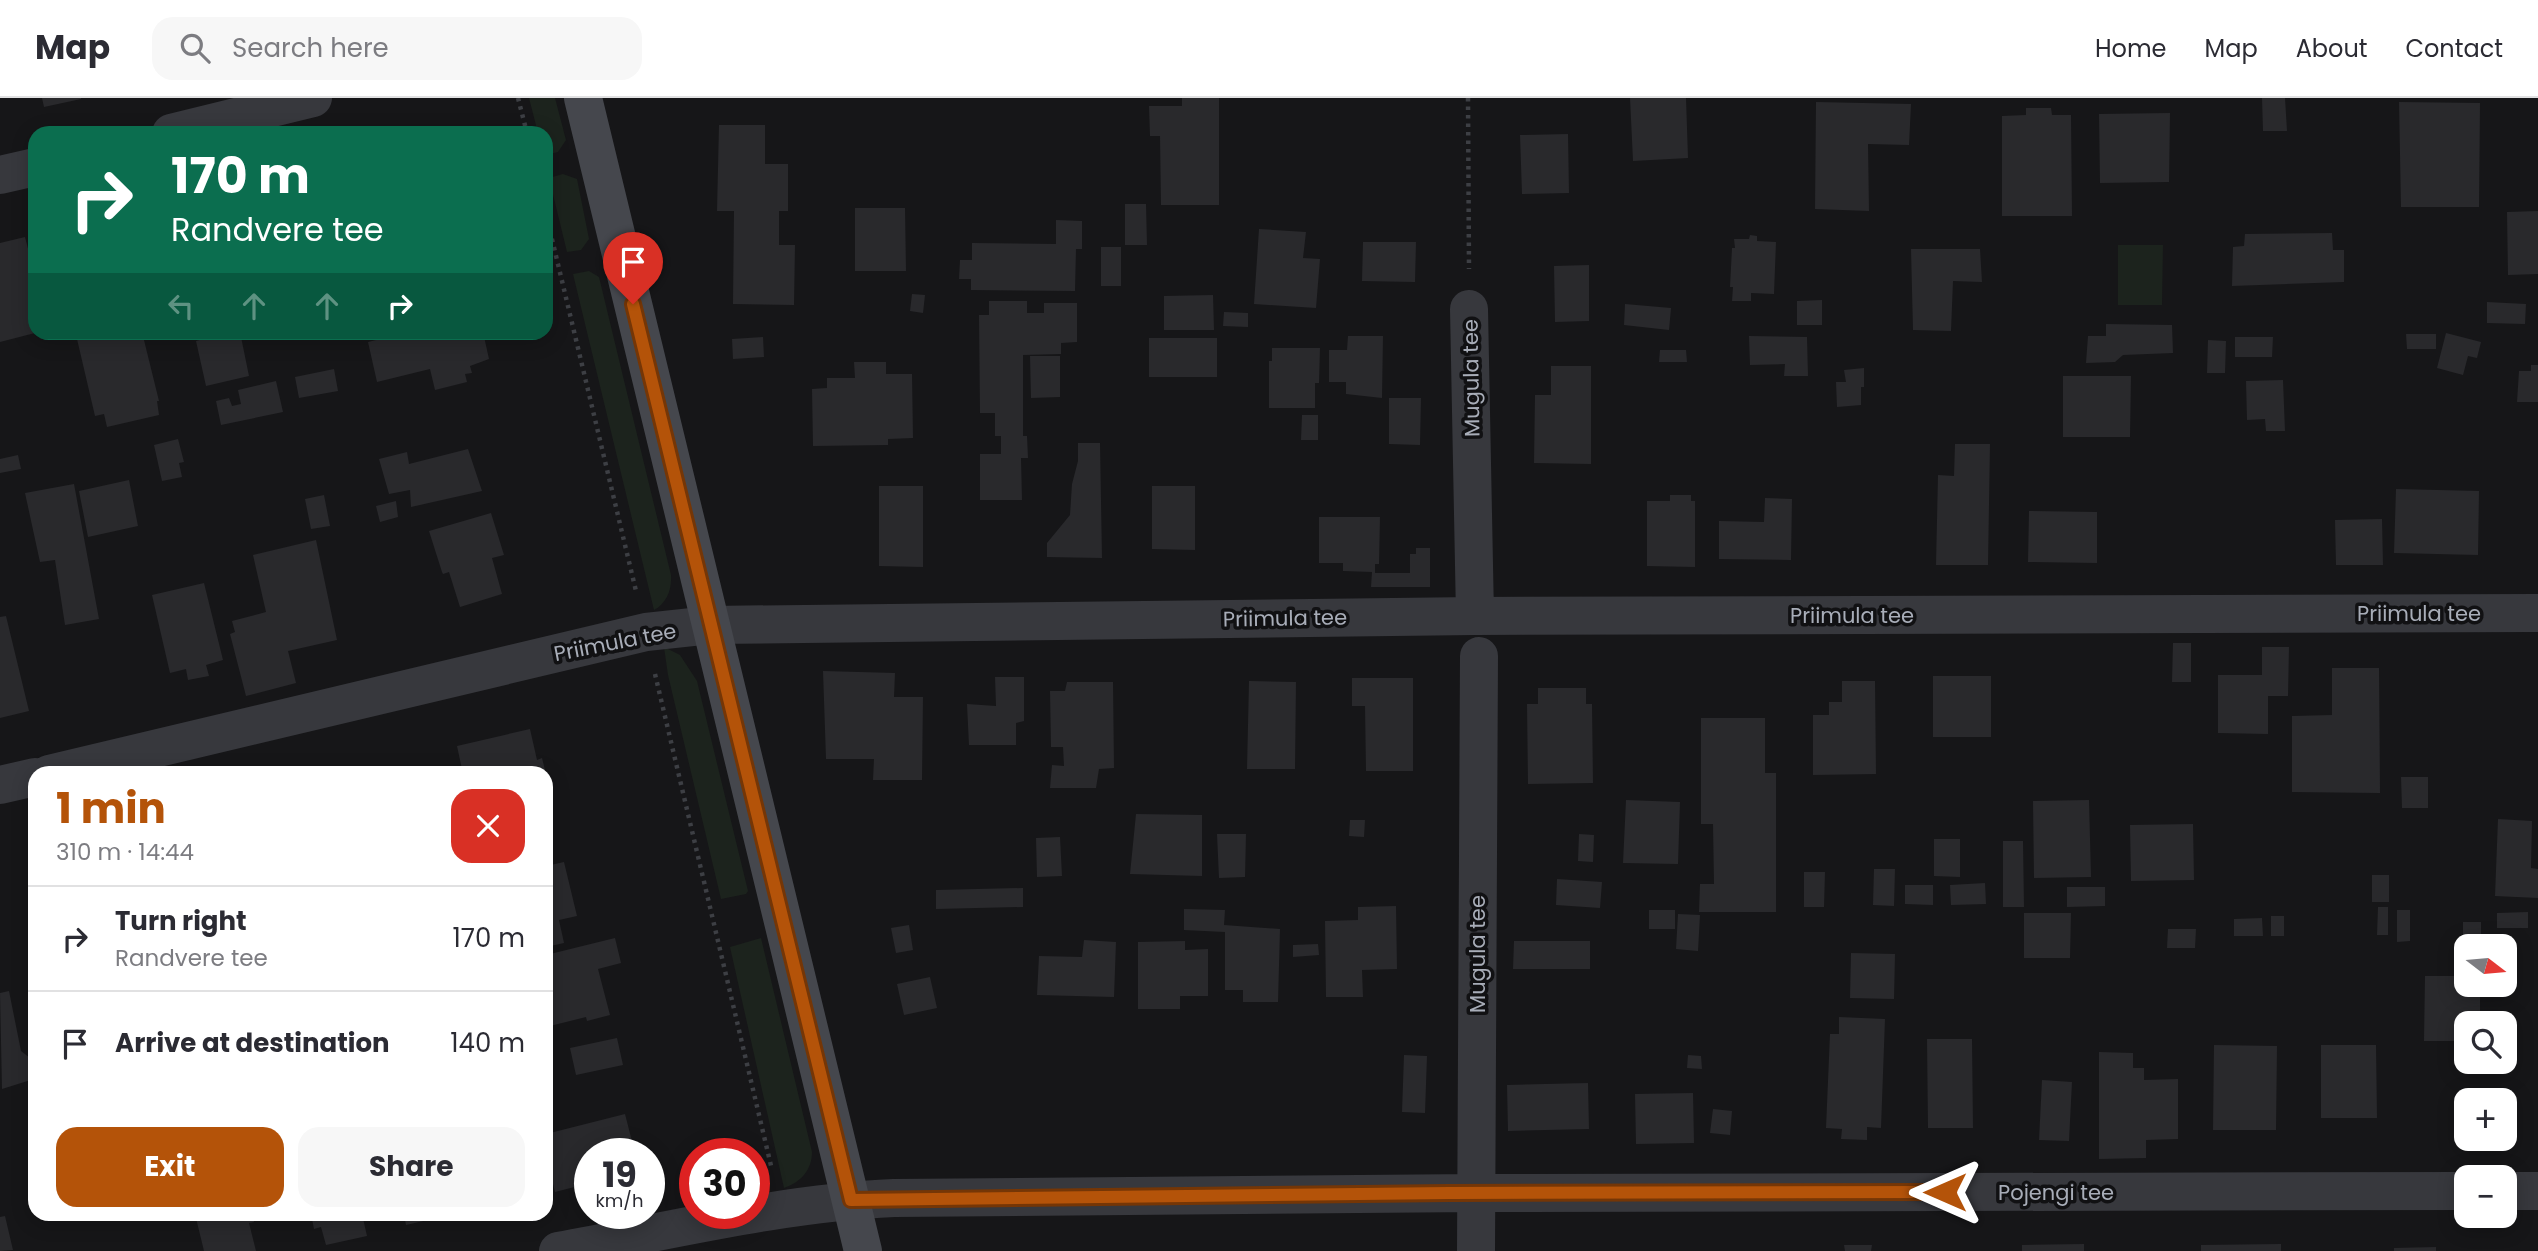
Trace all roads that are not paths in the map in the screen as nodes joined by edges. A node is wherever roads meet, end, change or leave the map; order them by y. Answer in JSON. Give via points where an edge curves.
{"nodes":[{"id":1,"x":313,"y":98,"type":"edge"},
{"id":2,"x":583,"y":98,"type":"edge"},
{"id":3,"x":199,"y":126,"type":"edge"},
{"id":4,"x":28,"y":169,"type":"edge"},
{"id":5,"x":0,"y":175,"type":"edge"},
{"id":6,"x":1469,"y":309,"type":"road end"},
{"id":7,"x":2538,"y":613,"type":"edge"},
{"id":8,"x":1475,"y":616,"type":"junction"},
{"id":9,"x":711,"y":625,"type":"junction"},
{"id":10,"x":1479,"y":656,"type":"dead end"},
{"id":11,"x":83,"y":766,"type":"edge"},
{"id":12,"x":28,"y":779,"type":"edge"},
{"id":13,"x":0,"y":785,"type":"edge"},
{"id":14,"x":2454,"y":1191,"type":"edge"},
{"id":15,"x":2517,"y":1191,"type":"edge"},
{"id":16,"x":2538,"y":1191,"type":"edge"},
{"id":17,"x":1476,"y":1193,"type":"junction"},
{"id":18,"x":851,"y":1200,"type":"junction"},
{"id":19,"x":558,"y":1251,"type":"edge"},
{"id":20,"x":863,"y":1251,"type":"edge"},
{"id":21,"x":1476,"y":1251,"type":"edge"}],
"edges":[{"from":1,"to":3,"type":"street"},
{"from":2,"to":9,"type":"main road"},
{"from":4,"to":5,"type":"street"},
{"from":6,"to":8,"type":"street","name":"Mugula tee"},
{"from":7,"to":8,"type":"street","name":"Priimula tee"},
{"from":8,"to":9,"type":"street","name":"Priimula tee"},
{"from":9,"to":11,"type":"street","name":"Priimula tee","via":[[646,632]]},
{"from":9,"to":18,"type":"main road"},
{"from":10,"to":17,"type":"street","name":"Mugula tee"},
{"from":12,"to":13,"type":"street"},
{"from":14,"to":17,"type":"street","name":"Pojengi tee"},
{"from":15,"to":16,"type":"street"},
{"from":17,"to":18,"type":"street","name":"Pojengi tee"},
{"from":17,"to":21,"type":"street","name":"Mugula tee"},
{"from":18,"to":19,"type":"street","name":"Pojengi tee","via":[[782,1208]]},
{"from":18,"to":20,"type":"main road"}]}
